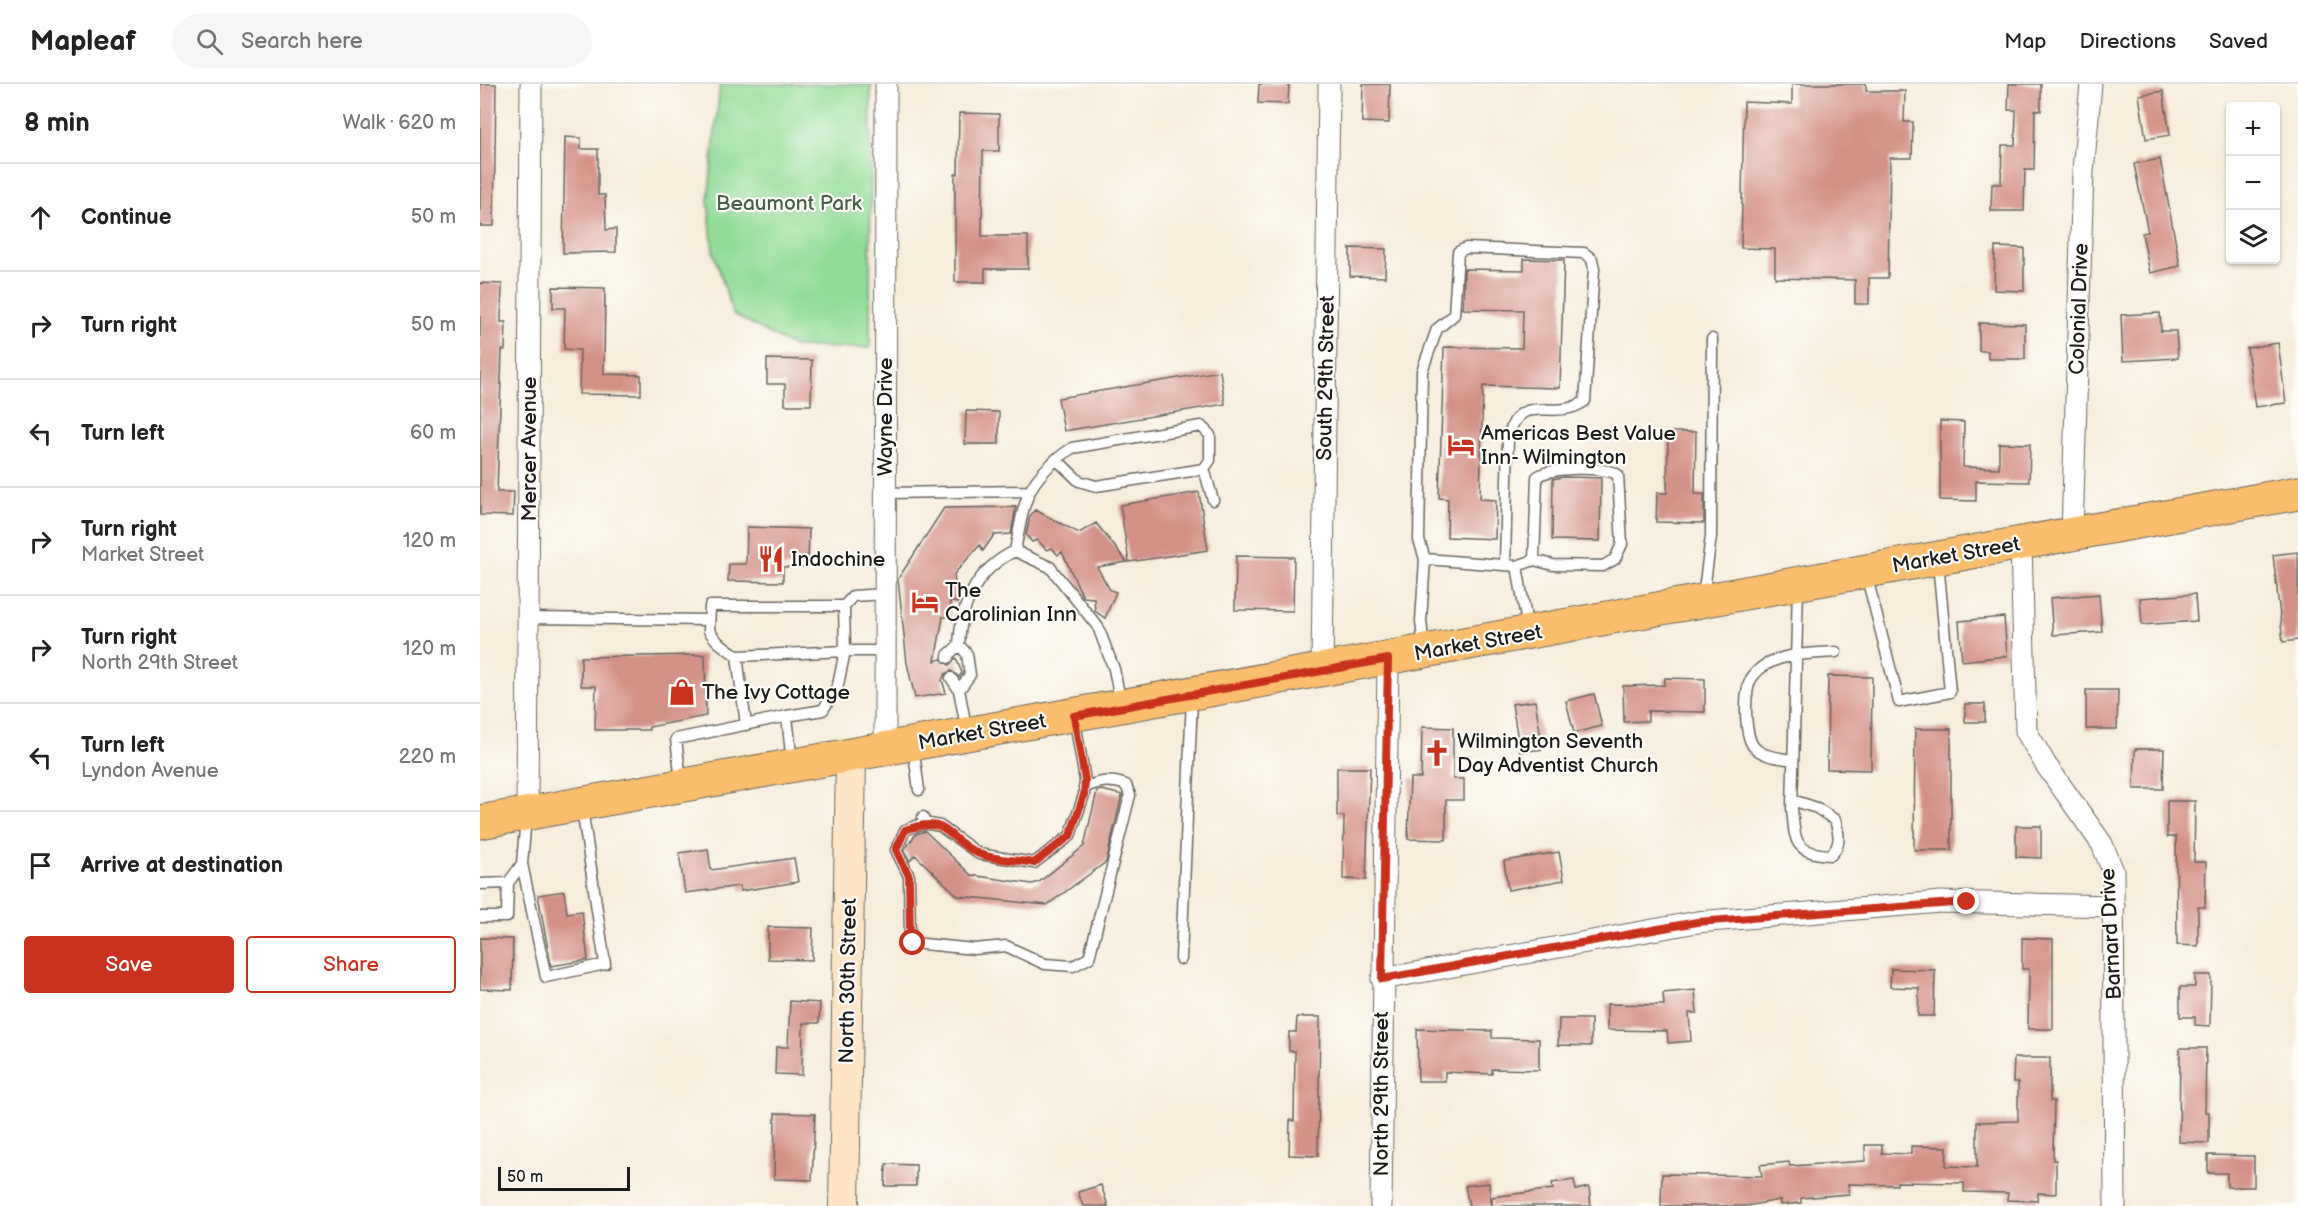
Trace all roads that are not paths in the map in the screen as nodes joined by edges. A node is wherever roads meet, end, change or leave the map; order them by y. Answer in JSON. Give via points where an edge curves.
{"nodes":[{"id":1,"x":531,"y":84,"type":"edge"},
{"id":2,"x":886,"y":84,"type":"edge"},
{"id":3,"x":1329,"y":84,"type":"edge"},
{"id":4,"x":2091,"y":84,"type":"edge"},
{"id":5,"x":1712,"y":339,"type":"dead end"},
{"id":6,"x":1056,"y":459,"type":"junction"},
{"id":7,"x":1204,"y":468,"type":"junction"},
{"id":8,"x":1028,"y":491,"type":"junction"},
{"id":9,"x":885,"y":493,"type":"junction"},
{"id":10,"x":2298,"y":493,"type":"edge"},
{"id":11,"x":1214,"y":500,"type":"dead end"},
{"id":12,"x":2072,"y":534,"type":"junction"},
{"id":13,"x":2021,"y":543,"type":"junction"},
{"id":14,"x":1015,"y":551,"type":"junction"},
{"id":15,"x":1425,"y":559,"type":"junction"},
{"id":16,"x":1938,"y":559,"type":"junction"},
{"id":17,"x":1534,"y":560,"type":"junction"},
{"id":18,"x":1511,"y":565,"type":"junction"},
{"id":19,"x":1865,"y":572,"type":"junction"},
{"id":20,"x":1798,"y":584,"type":"junction"},
{"id":21,"x":885,"y":594,"type":"junction"},
{"id":22,"x":1703,"y":601,"type":"junction"},
{"id":23,"x":844,"y":606,"type":"junction"},
{"id":24,"x":528,"y":618,"type":"junction"},
{"id":25,"x":709,"y":620,"type":"junction"},
{"id":26,"x":1529,"y":633,"type":"junction"},
{"id":27,"x":959,"y":645,"type":"junction"},
{"id":28,"x":845,"y":651,"type":"junction"},
{"id":29,"x":885,"y":651,"type":"junction"},
{"id":30,"x":1424,"y":652,"type":"junction"},
{"id":31,"x":1836,"y":652,"type":"dead end"},
{"id":32,"x":1796,"y":655,"type":"junction"},
{"id":33,"x":737,"y":656,"type":"junction"},
{"id":34,"x":948,"y":658,"type":"dead end"},
{"id":35,"x":1388,"y":659,"type":"junction"},
{"id":36,"x":1322,"y":671,"type":"junction"},
{"id":37,"x":951,"y":678,"type":"dead end"},
{"id":38,"x":959,"y":690,"type":"junction"},
{"id":39,"x":1192,"y":694,"type":"junction"},
{"id":40,"x":1121,"y":707,"type":"junction"},
{"id":41,"x":787,"y":716,"type":"junction"},
{"id":42,"x":1074,"y":716,"type":"junction"},
{"id":43,"x":746,"y":725,"type":"junction"},
{"id":44,"x":967,"y":735,"type":"junction"},
{"id":45,"x":899,"y":747,"type":"junction"},
{"id":46,"x":850,"y":756,"type":"junction"},
{"id":47,"x":1793,"y":760,"type":"junction"},
{"id":48,"x":793,"y":766,"type":"junction"},
{"id":49,"x":682,"y":786,"type":"junction"},
{"id":50,"x":1084,"y":788,"type":"junction"},
{"id":51,"x":920,"y":790,"type":"dead end"},
{"id":52,"x":1792,"y":801,"type":"junction"},
{"id":53,"x":582,"y":804,"type":"junction"},
{"id":54,"x":527,"y":814,"type":"junction"},
{"id":55,"x":480,"y":822,"type":"edge"},
{"id":56,"x":522,"y":864,"type":"junction"},
{"id":57,"x":508,"y":883,"type":"junction"},
{"id":58,"x":480,"y":884,"type":"edge"},
{"id":59,"x":2114,"y":906,"type":"junction"},
{"id":60,"x":480,"y":917,"type":"edge"},
{"id":61,"x":1181,"y":959,"type":"dead end"},
{"id":62,"x":1382,"y":979,"type":"junction"},
{"id":63,"x":844,"y":1206,"type":"edge"},
{"id":64,"x":1381,"y":1206,"type":"edge"},
{"id":65,"x":2115,"y":1206,"type":"edge"}],
"edges":[{"from":1,"to":24,"type":"street","name":"Mercer Avenue"},
{"from":2,"to":9,"type":"street","name":"Wayne Drive"},
{"from":3,"to":36,"type":"street","name":"South 29th Street"},
{"from":4,"to":12,"type":"street","name":"Colonial Drive","via":[[2084,171]]},
{"from":5,"to":22,"type":"lane","via":[[1711,536]]},
{"from":6,"to":7,"type":"lane","via":[[1078,481],[1096,486]]},
{"from":6,"to":7,"type":"lane","via":[[1071,448],[1201,426],[1210,435],[1210,460]]},
{"from":6,"to":8,"type":"lane","via":[[1042,470]]},
{"from":7,"to":11,"type":"lane"},
{"from":8,"to":9,"type":"lane"},
{"from":8,"to":14,"type":"lane"},
{"from":9,"to":21,"type":"street","name":"Wayne Drive"},
{"from":10,"to":12,"type":"main road","name":"Market Street"},
{"from":12,"to":13,"type":"main road","name":"Market Street"},
{"from":13,"to":16,"type":"main road","name":"Market Street"},
{"from":13,"to":59,"type":"street","name":"Barnard Drive","via":[[2026,731],[2102,844],[2113,871]]},
{"from":14,"to":27,"type":"lane","via":[[997,560],[974,584]]},
{"from":14,"to":40,"type":"lane","via":[[1050,567],[1098,627],[1114,669]]},
{"from":15,"to":18,"type":"lane"},
{"from":15,"to":18,"type":"lane","via":[[1419,540],[1422,371],[1437,329],[1454,315],[1458,252],[1466,248],[1584,253],[1592,259],[1594,269],[1585,401],[1562,410],[1520,413],[1512,420],[1508,438]]},
{"from":15,"to":30,"type":"lane","via":[[1421,621]]},
{"from":16,"to":19,"type":"main road","name":"Market Street"},
{"from":16,"to":19,"type":"lane","via":[[1950,692],[1899,702]]},
{"from":17,"to":17,"type":"lane","via":[[1553,566],[1603,566],[1615,560],[1622,544],[1618,475],[1608,471],[1550,470],[1537,477]]},
{"from":17,"to":18,"type":"lane"},
{"from":18,"to":26,"type":"lane"},
{"from":19,"to":20,"type":"main road","name":"Market Street"},
{"from":20,"to":22,"type":"main road","name":"Market Street"},
{"from":20,"to":32,"type":"lane"},
{"from":21,"to":23,"type":"lane","via":[[853,597]]},
{"from":21,"to":29,"type":"street","name":"Wayne Drive"},
{"from":22,"to":26,"type":"main road","name":"Market Street"},
{"from":23,"to":25,"type":"lane","via":[[710,606]]},
{"from":23,"to":28,"type":"lane"},
{"from":24,"to":25,"type":"lane"},
{"from":24,"to":54,"type":"street","name":"Mercer Avenue"},
{"from":25,"to":33,"type":"lane","via":[[709,631]]},
{"from":26,"to":30,"type":"main road","name":"Market Street"},
{"from":27,"to":34,"type":"lane"},
{"from":27,"to":38,"type":"lane","via":[[967,654],[970,675]]},
{"from":28,"to":29,"type":"lane"},
{"from":28,"to":33,"type":"lane"},
{"from":28,"to":41,"type":"lane","via":[[838,685],[823,710]]},
{"from":29,"to":45,"type":"street","name":"Wayne Drive"},
{"from":30,"to":35,"type":"main road","name":"Market Street"},
{"from":31,"to":32,"type":"lane"},
{"from":32,"to":47,"type":"lane"},
{"from":32,"to":47,"type":"lane","via":[[1774,661],[1753,675],[1746,734],[1754,748]]},
{"from":33,"to":43,"type":"lane"},
{"from":35,"to":36,"type":"main road","name":"Market Street"},
{"from":35,"to":62,"type":"street","name":"North 29th Street"},
{"from":36,"to":39,"type":"main road","name":"Market Street"},
{"from":37,"to":38,"type":"lane"},
{"from":38,"to":44,"type":"lane"},
{"from":39,"to":40,"type":"main road","name":"Market Street"},
{"from":39,"to":61,"type":"lane"},
{"from":40,"to":42,"type":"main road","name":"Market Street"},
{"from":41,"to":43,"type":"lane"},
{"from":41,"to":48,"type":"lane"},
{"from":42,"to":44,"type":"main road","name":"Market Street"},
{"from":42,"to":50,"type":"lane"},
{"from":43,"to":49,"type":"lane","via":[[676,739]]},
{"from":44,"to":45,"type":"main road","name":"Market Street"},
{"from":45,"to":46,"type":"main road","name":"Market Street"},
{"from":45,"to":51,"type":"lane"},
{"from":46,"to":48,"type":"main road","name":"Market Street"},
{"from":46,"to":63,"type":"street","name":"North 30th Street"},
{"from":47,"to":52,"type":"lane"},
{"from":48,"to":49,"type":"main road","name":"Market Street"},
{"from":49,"to":53,"type":"main road","name":"Market Street"},
{"from":50,"to":50,"type":"lane","via":[[1070,836],[1034,863],[979,854],[940,826],[924,820],[905,830],[896,850],[909,876],[913,943],[974,949],[1006,946],[1045,964],[1073,966],[1089,958],[1130,795],[1126,785],[1113,780]]},
{"from":52,"to":52,"type":"lane","via":[[1795,840],[1812,854],[1831,855],[1839,847],[1835,820],[1817,808]]},
{"from":53,"to":54,"type":"main road","name":"Market Street"},
{"from":53,"to":56,"type":"lane","via":[[605,964],[546,977]]},
{"from":54,"to":55,"type":"main road","name":"Market Street"},
{"from":54,"to":56,"type":"lane"},
{"from":56,"to":57,"type":"lane"},
{"from":57,"to":58,"type":"lane"},
{"from":57,"to":60,"type":"lane","via":[[507,916]]},
{"from":59,"to":62,"type":"street","via":[[1941,902],[1697,922]]},
{"from":59,"to":65,"type":"street","name":"Barnard Drive"},
{"from":62,"to":64,"type":"street","name":"North 29th Street"}]}
